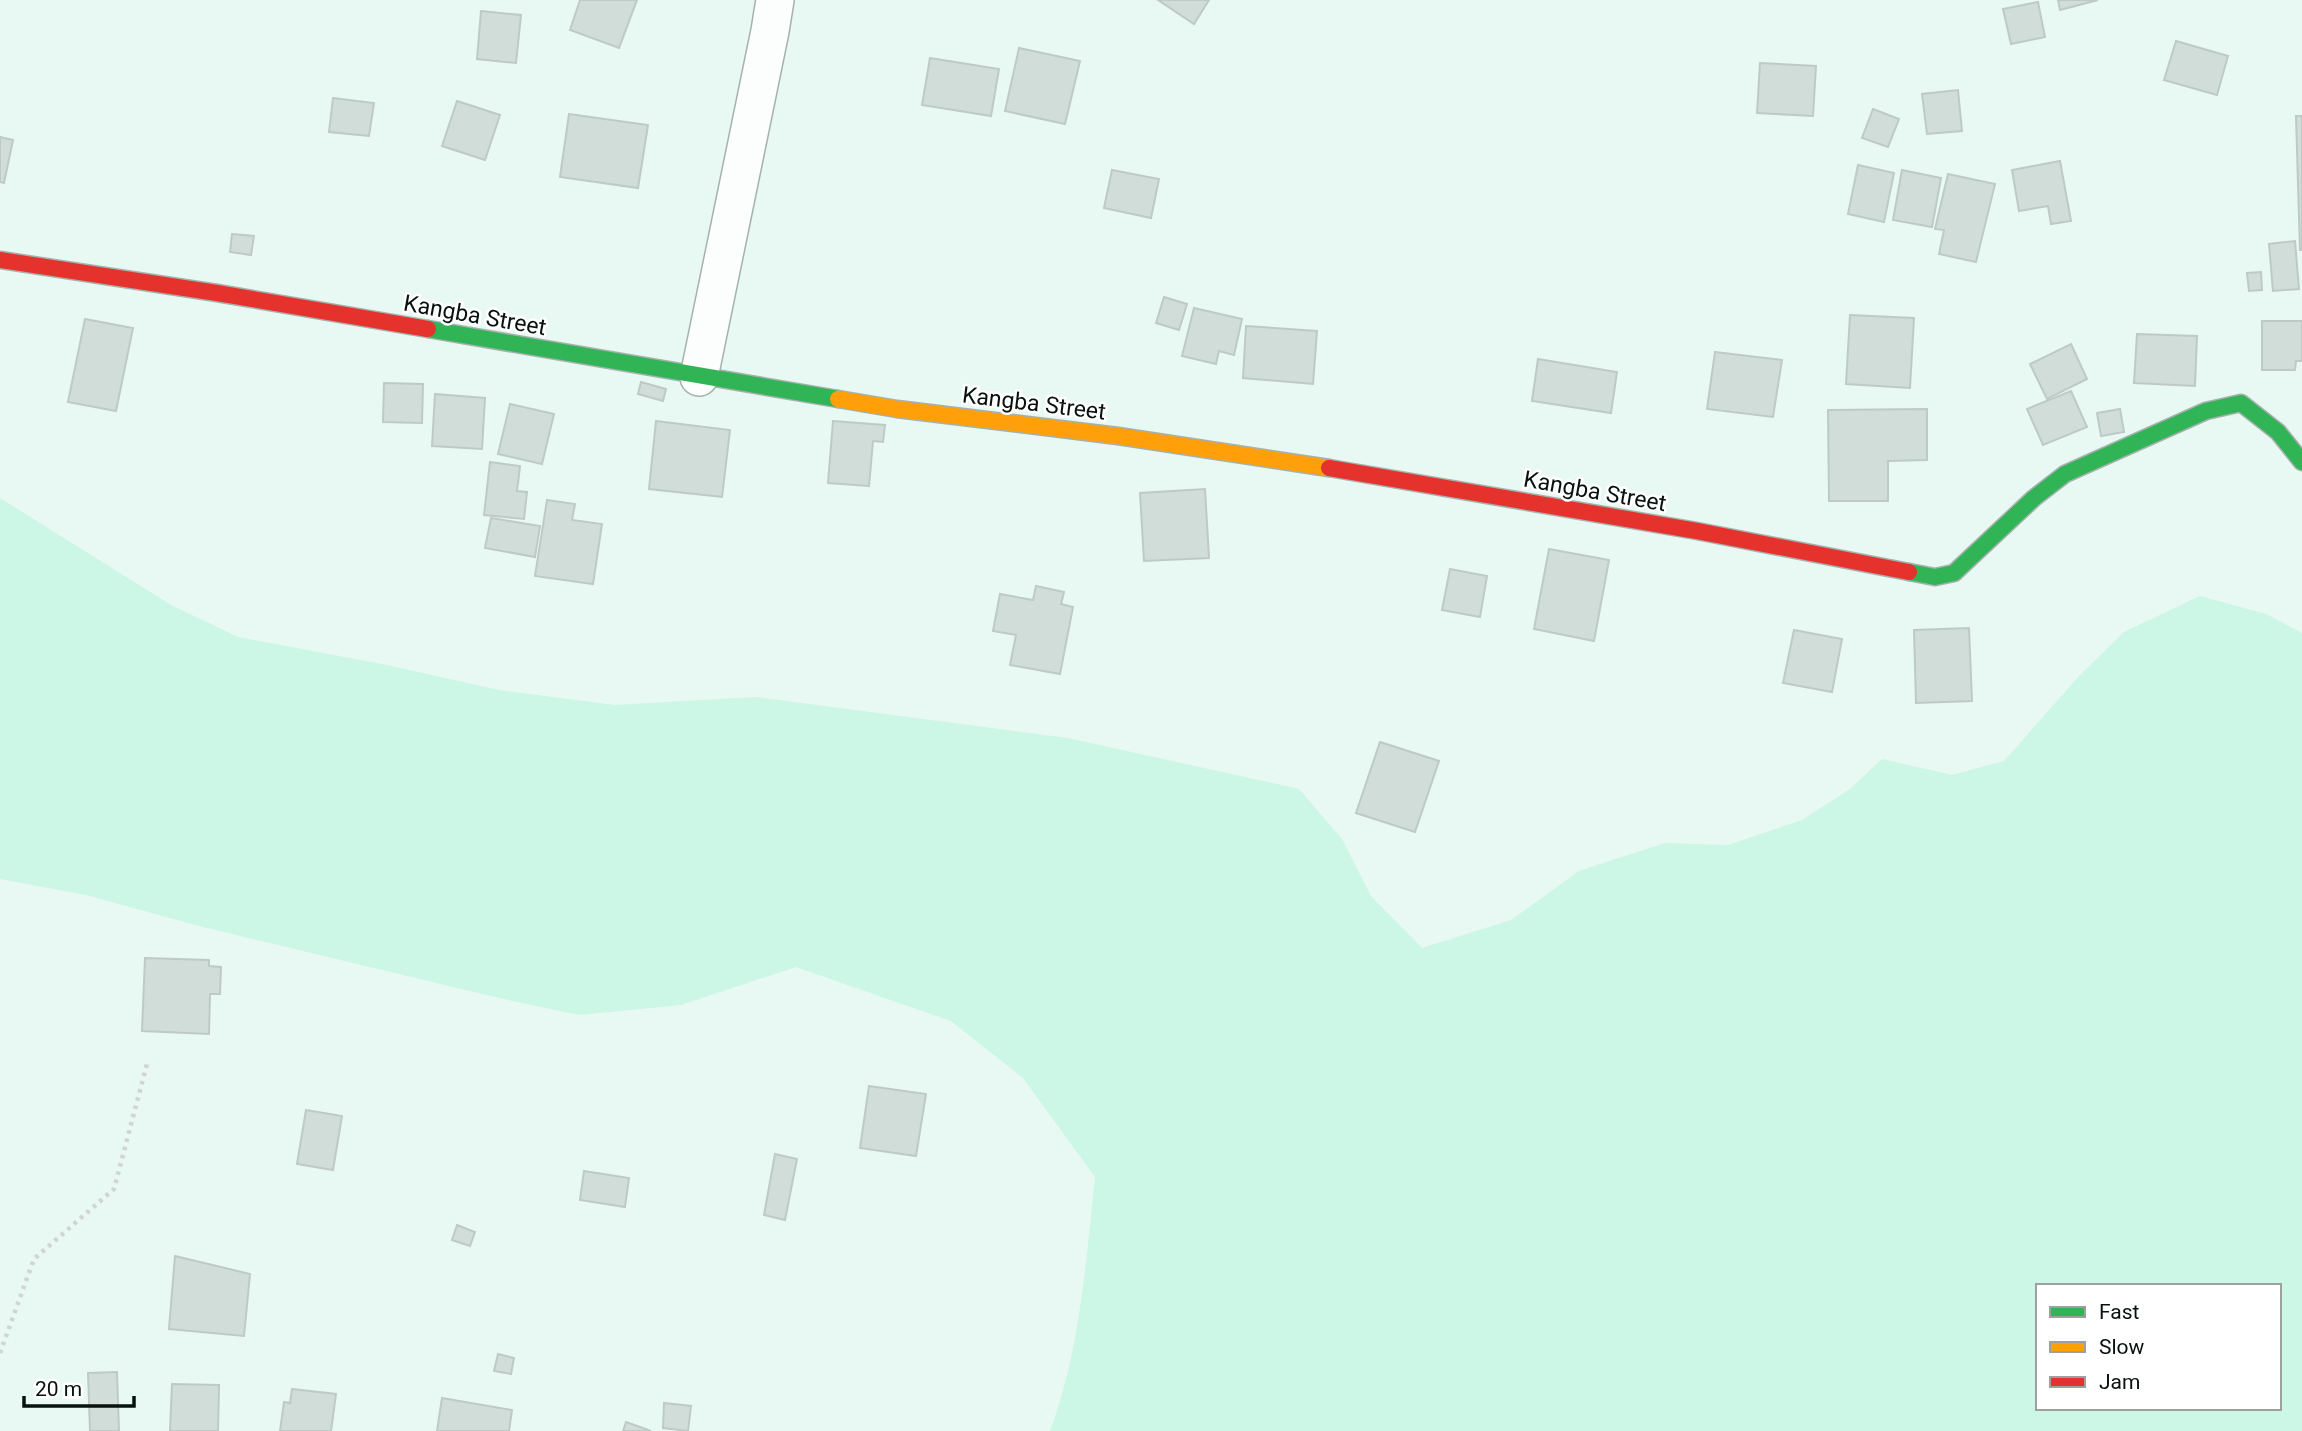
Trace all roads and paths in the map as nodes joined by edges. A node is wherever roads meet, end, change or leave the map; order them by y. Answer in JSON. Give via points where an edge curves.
{"nodes":[{"id":1,"x":775,"y":0,"type":"edge"},
{"id":2,"x":0,"y":260,"type":"edge"},
{"id":3,"x":699,"y":377,"type":"junction"},
{"id":4,"x":2302,"y":462,"type":"edge"},
{"id":5,"x":148,"y":1060,"type":"dead end"},
{"id":6,"x":0,"y":1353,"type":"edge"}],
"edges":[{"from":1,"to":3,"type":"street"},
{"from":2,"to":3,"type":"street","name":"Kangba Street"},
{"from":3,"to":4,"type":"street","name":"Kangba Street","via":[[1339,470],[1935,576],[1954,573],[2065,474],[2206,411],[2241,403],[2278,432]]},
{"from":5,"to":6,"type":"path","via":[[114,1189],[34,1259]]}]}
